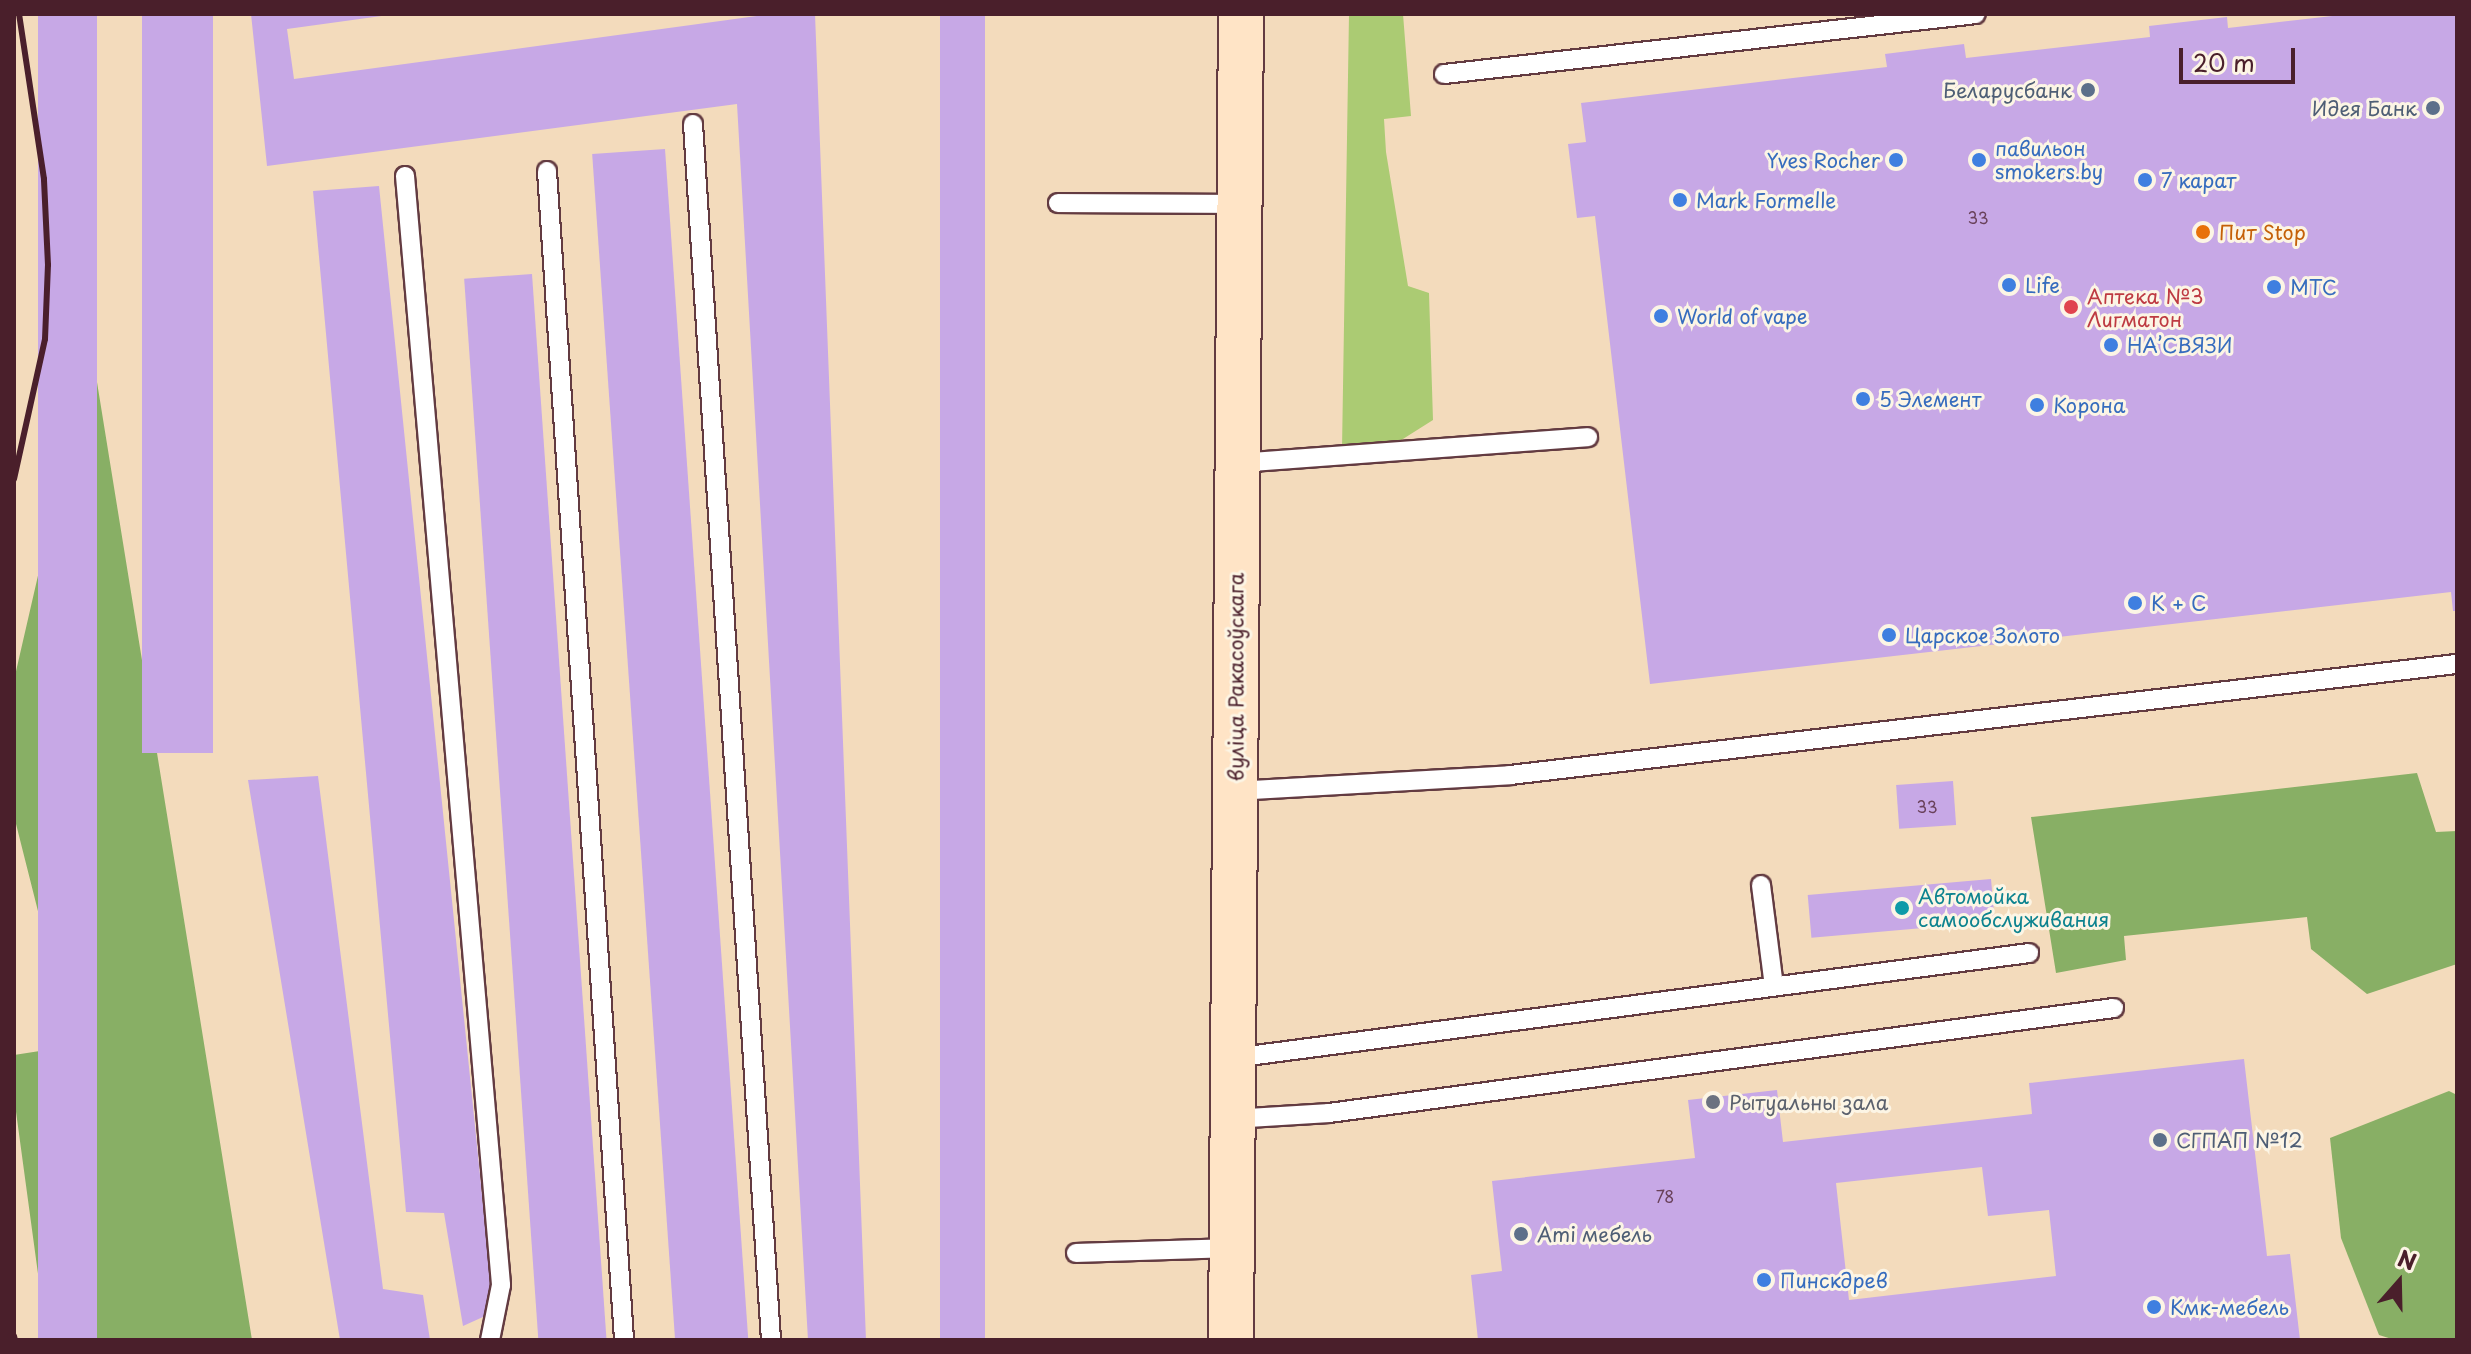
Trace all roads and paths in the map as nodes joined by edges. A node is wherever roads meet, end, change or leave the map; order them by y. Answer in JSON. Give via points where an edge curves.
{"nodes":[{"id":1,"x":1241,"y":14,"type":"edge"},
{"id":2,"x":1976,"y":14,"type":"edge"},
{"id":3,"x":1444,"y":74,"type":"dead end"},
{"id":4,"x":693,"y":124,"type":"dead end"},
{"id":5,"x":547,"y":171,"type":"dead end"},
{"id":6,"x":405,"y":176,"type":"dead end"},
{"id":7,"x":1058,"y":203,"type":"dead end"},
{"id":8,"x":1240,"y":204,"type":"junction"},
{"id":9,"x":1588,"y":437,"type":"dead end"},
{"id":10,"x":1237,"y":463,"type":"junction"},
{"id":11,"x":2457,"y":664,"type":"edge"},
{"id":12,"x":1235,"y":791,"type":"junction"},
{"id":13,"x":1761,"y":885,"type":"dead end"},
{"id":14,"x":2029,"y":953,"type":"dead end"},
{"id":15,"x":1774,"y":986,"type":"junction"},
{"id":16,"x":2114,"y":1008,"type":"dead end"},
{"id":17,"x":1233,"y":1058,"type":"junction"},
{"id":18,"x":1233,"y":1119,"type":"junction"},
{"id":19,"x":1232,"y":1248,"type":"junction"},
{"id":20,"x":1076,"y":1253,"type":"dead end"},
{"id":21,"x":490,"y":1340,"type":"edge"},
{"id":22,"x":624,"y":1340,"type":"edge"},
{"id":23,"x":771,"y":1340,"type":"edge"},
{"id":24,"x":1231,"y":1340,"type":"edge"}],
"edges":[{"from":1,"to":8,"type":"main road","name":"вуліца Ракасоўскага"},
{"from":2,"to":3,"type":"lane"},
{"from":4,"to":23,"type":"lane"},
{"from":5,"to":22,"type":"lane"},
{"from":6,"to":21,"type":"lane","via":[[501,1285]]},
{"from":7,"to":8,"type":"lane"},
{"from":8,"to":10,"type":"main road","name":"вуліца Ракасоўскага"},
{"from":9,"to":10,"type":"lane"},
{"from":10,"to":12,"type":"main road","name":"вуліца Ракасоўскага"},
{"from":11,"to":12,"type":"lane","via":[[1510,775]]},
{"from":12,"to":17,"type":"main road","name":"вуліца Ракасоўскага"},
{"from":13,"to":15,"type":"lane"},
{"from":14,"to":15,"type":"lane"},
{"from":15,"to":17,"type":"lane"},
{"from":16,"to":18,"type":"lane","via":[[1329,1113]]},
{"from":17,"to":18,"type":"main road","name":"вуліца Ракасоўскага"},
{"from":18,"to":19,"type":"main road","name":"вуліца Ракасоўскага"},
{"from":19,"to":20,"type":"lane"},
{"from":19,"to":24,"type":"main road","name":"вуліца Ракасоўскага"}]}
